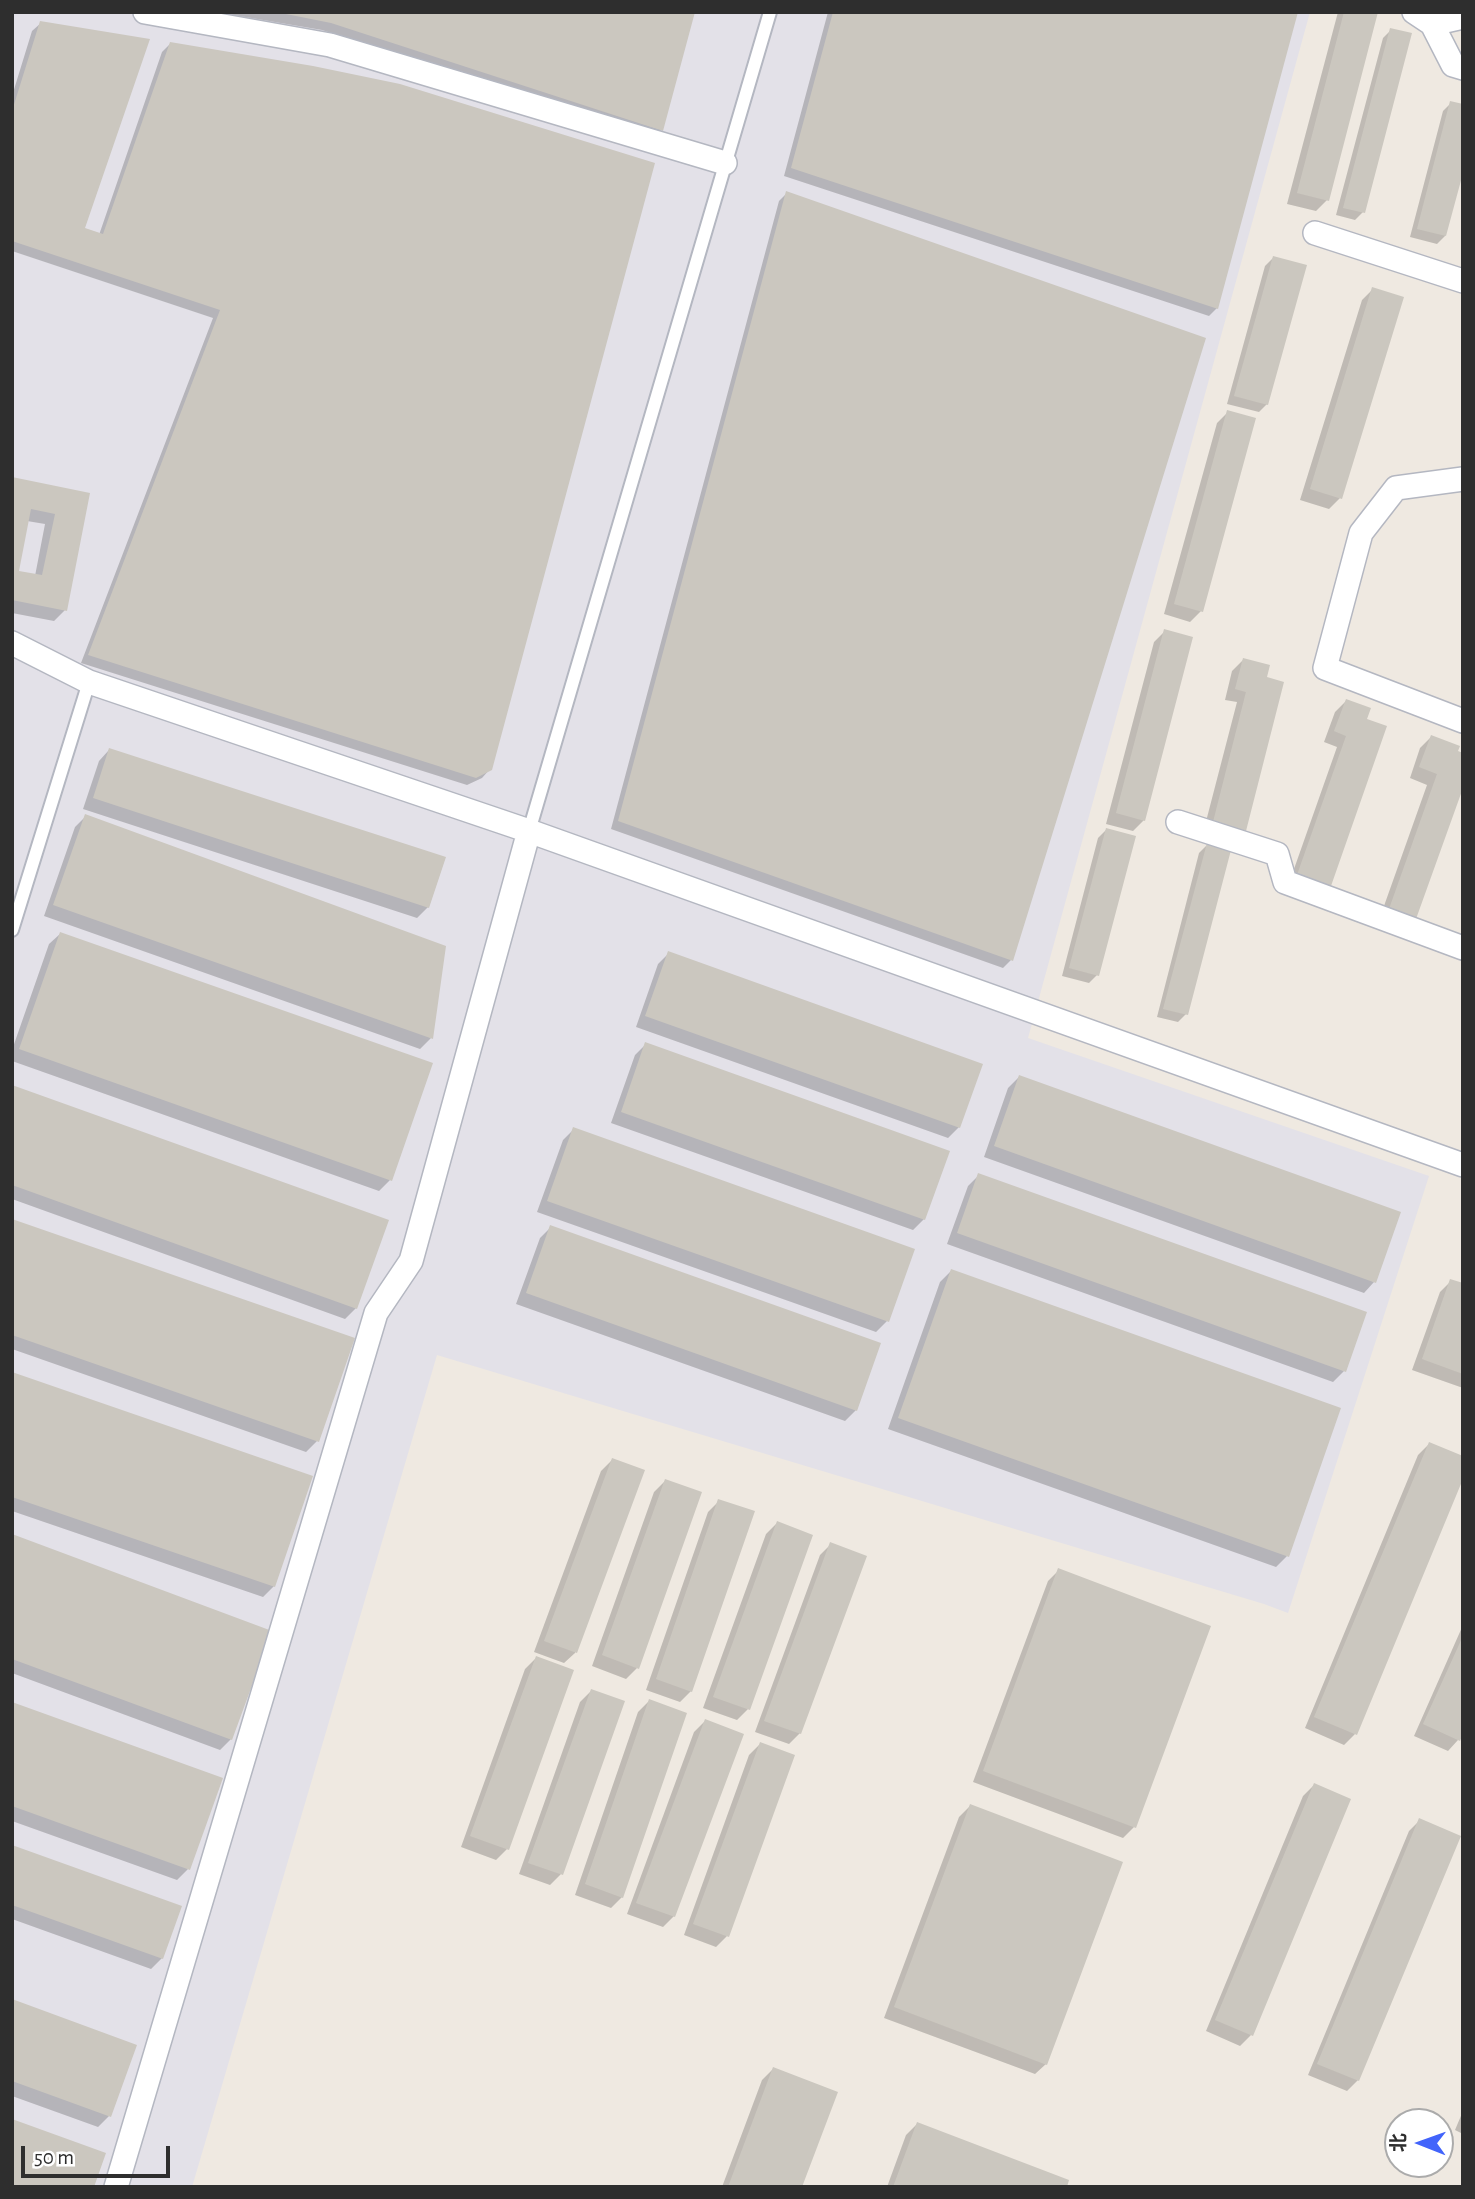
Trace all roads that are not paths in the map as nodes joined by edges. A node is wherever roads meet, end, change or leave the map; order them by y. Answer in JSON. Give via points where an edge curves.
{"nodes":[{"id":1,"x":145,"y":12,"type":"edge"},
{"id":2,"x":770,"y":12,"type":"edge"},
{"id":3,"x":1463,"y":17,"type":"edge"},
{"id":4,"x":1423,"y":18,"type":"edge"},
{"id":5,"x":1463,"y":68,"type":"edge"},
{"id":6,"x":724,"y":163,"type":"junction"},
{"id":7,"x":1315,"y":233,"type":"dead end"},
{"id":8,"x":1463,"y":281,"type":"edge"},
{"id":9,"x":1463,"y":479,"type":"edge"},
{"id":10,"x":12,"y":643,"type":"edge"},
{"id":11,"x":89,"y":682,"type":"junction"},
{"id":12,"x":1463,"y":720,"type":"edge"},
{"id":13,"x":1178,"y":822,"type":"dead end"},
{"id":14,"x":529,"y":831,"type":"junction"},
{"id":15,"x":12,"y":930,"type":"edge"},
{"id":16,"x":1463,"y":948,"type":"edge"},
{"id":17,"x":1463,"y":1165,"type":"edge"},
{"id":18,"x":116,"y":2187,"type":"edge"}],
"edges":[{"from":1,"to":6,"type":"street","via":[[330,45]]},
{"from":2,"to":6,"type":"lane"},
{"from":3,"to":4,"type":"street"},
{"from":4,"to":5,"type":"street","via":[[1453,65]]},
{"from":6,"to":14,"type":"lane"},
{"from":7,"to":8,"type":"street"},
{"from":9,"to":12,"type":"street","via":[[1396,488],[1361,533],[1325,668]]},
{"from":10,"to":11,"type":"street"},
{"from":11,"to":14,"type":"street"},
{"from":11,"to":15,"type":"lane"},
{"from":13,"to":16,"type":"street","via":[[1277,854],[1285,882]]},
{"from":14,"to":17,"type":"street"},
{"from":14,"to":18,"type":"street","via":[[411,1261],[376,1313]]}]}
